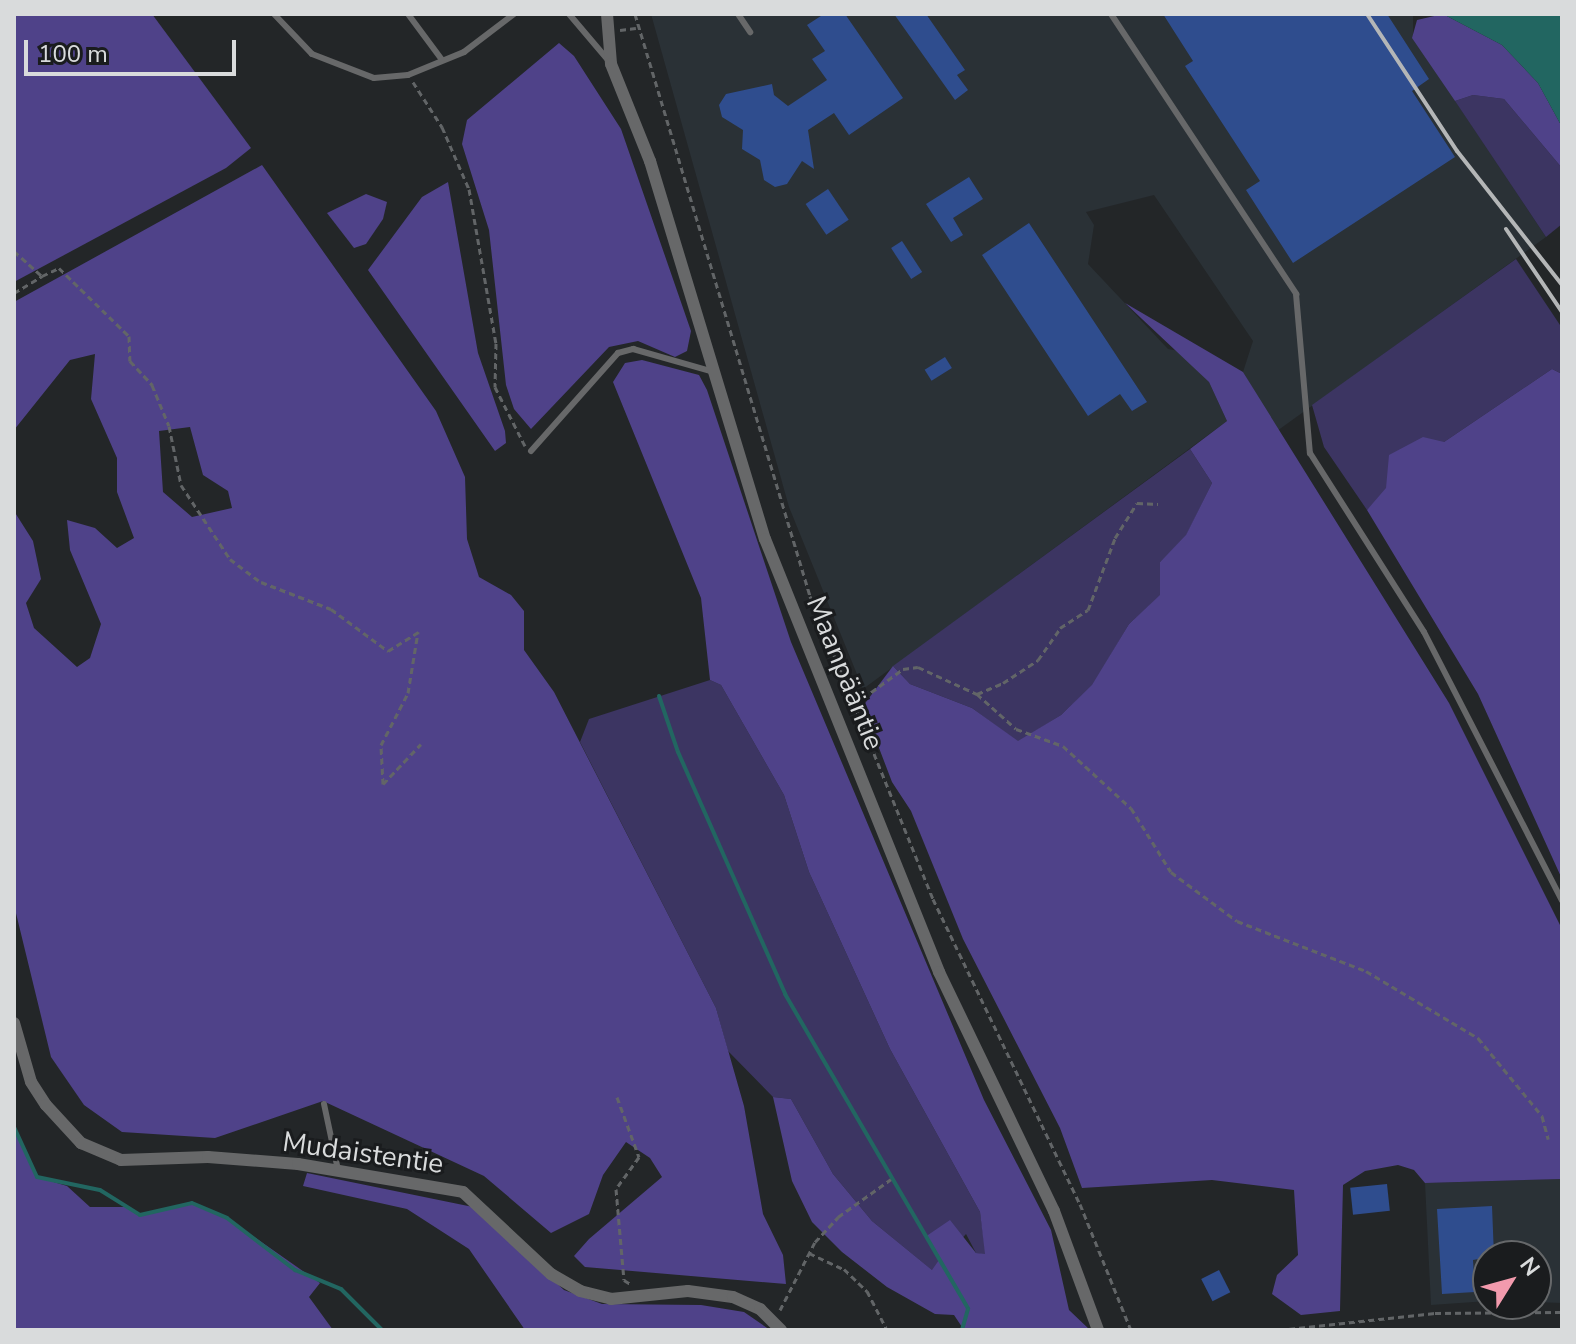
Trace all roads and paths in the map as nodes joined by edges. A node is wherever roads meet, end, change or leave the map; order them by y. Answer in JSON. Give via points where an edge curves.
{"nodes":[{"id":1,"x":274,"y":14,"type":"edge"},
{"id":2,"x":408,"y":14,"type":"edge"},
{"id":3,"x":514,"y":14,"type":"edge"},
{"id":4,"x":569,"y":14,"type":"edge"},
{"id":5,"x":607,"y":14,"type":"edge"},
{"id":6,"x":635,"y":14,"type":"edge"},
{"id":7,"x":738,"y":14,"type":"edge"},
{"id":8,"x":1111,"y":14,"type":"edge"},
{"id":9,"x":750,"y":32,"type":"dead end"},
{"id":10,"x":442,"y":60,"type":"junction"},
{"id":11,"x":611,"y":64,"type":"junction"},
{"id":12,"x":408,"y":75,"type":"junction"},
{"id":13,"x":14,"y":251,"type":"edge"},
{"id":14,"x":42,"y":276,"type":"junction"},
{"id":15,"x":14,"y":293,"type":"edge"},
{"id":16,"x":710,"y":371,"type":"junction"},
{"id":17,"x":531,"y":451,"type":"joint"},
{"id":18,"x":1158,"y":504,"type":"dead end"},
{"id":19,"x":977,"y":694,"type":"junction"},
{"id":20,"x":855,"y":704,"type":"junction"},
{"id":21,"x":421,"y":744,"type":"dead end"},
{"id":22,"x":1562,"y":901,"type":"edge"},
{"id":23,"x":14,"y":1023,"type":"edge"},
{"id":24,"x":617,"y":1097,"type":"dead end"},
{"id":25,"x":324,"y":1104,"type":"dead end"},
{"id":26,"x":1548,"y":1139,"type":"dead end"},
{"id":27,"x":339,"y":1173,"type":"junction"},
{"id":28,"x":891,"y":1179,"type":"dead end"},
{"id":29,"x":809,"y":1253,"type":"junction"},
{"id":30,"x":650,"y":1294,"type":"junction"},
{"id":31,"x":1562,"y":1312,"type":"edge"},
{"id":32,"x":779,"y":1326,"type":"edge"},
{"id":33,"x":886,"y":1328,"type":"dead end"},
{"id":34,"x":1098,"y":1330,"type":"edge"},
{"id":35,"x":1131,"y":1330,"type":"edge"},
{"id":36,"x":1279,"y":1330,"type":"edge"}],
"edges":[{"from":1,"to":12,"type":"lane","via":[[312,54],[374,78]]},
{"from":2,"to":10,"type":"lane"},
{"from":3,"to":10,"type":"lane","via":[[464,52]]},
{"from":4,"to":11,"type":"lane"},
{"from":5,"to":11,"type":"street","name":"Maanpääntie"},
{"from":6,"to":20,"type":"path","via":[[784,524]]},
{"from":7,"to":9,"type":"lane"},
{"from":8,"to":22,"type":"lane","via":[[1296,294],[1310,453],[1424,632]]},
{"from":10,"to":12,"type":"lane"},
{"from":11,"to":16,"type":"street","name":"Maanpääntie","via":[[650,161]]},
{"from":12,"to":17,"type":"path","via":[[442,127],[469,189],[496,343],[495,387],[517,438]]},
{"from":13,"to":14,"type":"path"},
{"from":14,"to":15,"type":"path"},
{"from":14,"to":21,"type":"path","via":[[59,268],[129,336],[130,361],[152,385],[169,426],[181,485],[230,559],[261,582],[331,609],[388,651],[418,632],[408,693],[381,745],[383,784]]},
{"from":16,"to":17,"type":"lane","via":[[633,349],[618,353]]},
{"from":16,"to":34,"type":"street","name":"Maanpääntie","via":[[765,539],[894,865],[1006,1121],[1054,1211]]},
{"from":18,"to":19,"type":"path","via":[[1137,503],[1115,538],[1088,610],[1060,628],[1038,660]]},
{"from":19,"to":20,"type":"path","via":[[918,667],[903,669]]},
{"from":19,"to":26,"type":"path","via":[[1016,729],[1063,746],[1131,808],[1171,872],[1237,921],[1366,971],[1478,1038],[1542,1116]]},
{"from":20,"to":35,"type":"path","via":[[950,938],[1080,1204]]},
{"from":23,"to":27,"type":"street","name":"Mudaistentie","via":[[31,1082],[81,1143],[121,1160],[208,1157]]},
{"from":24,"to":30,"type":"path","via":[[639,1157],[616,1189],[624,1280]]},
{"from":25,"to":27,"type":"lane"},
{"from":27,"to":30,"type":"street","name":"Mudaistentie","via":[[463,1192],[551,1274],[580,1291],[611,1299]]},
{"from":28,"to":29,"type":"path","via":[[838,1217]]},
{"from":29,"to":32,"type":"path"},
{"from":29,"to":33,"type":"path","via":[[844,1269],[867,1291]]},
{"from":30,"to":32,"type":"street","name":"Mudaistentie","via":[[733,1297]]},
{"from":31,"to":36,"type":"path","via":[[1435,1313]]}]}
